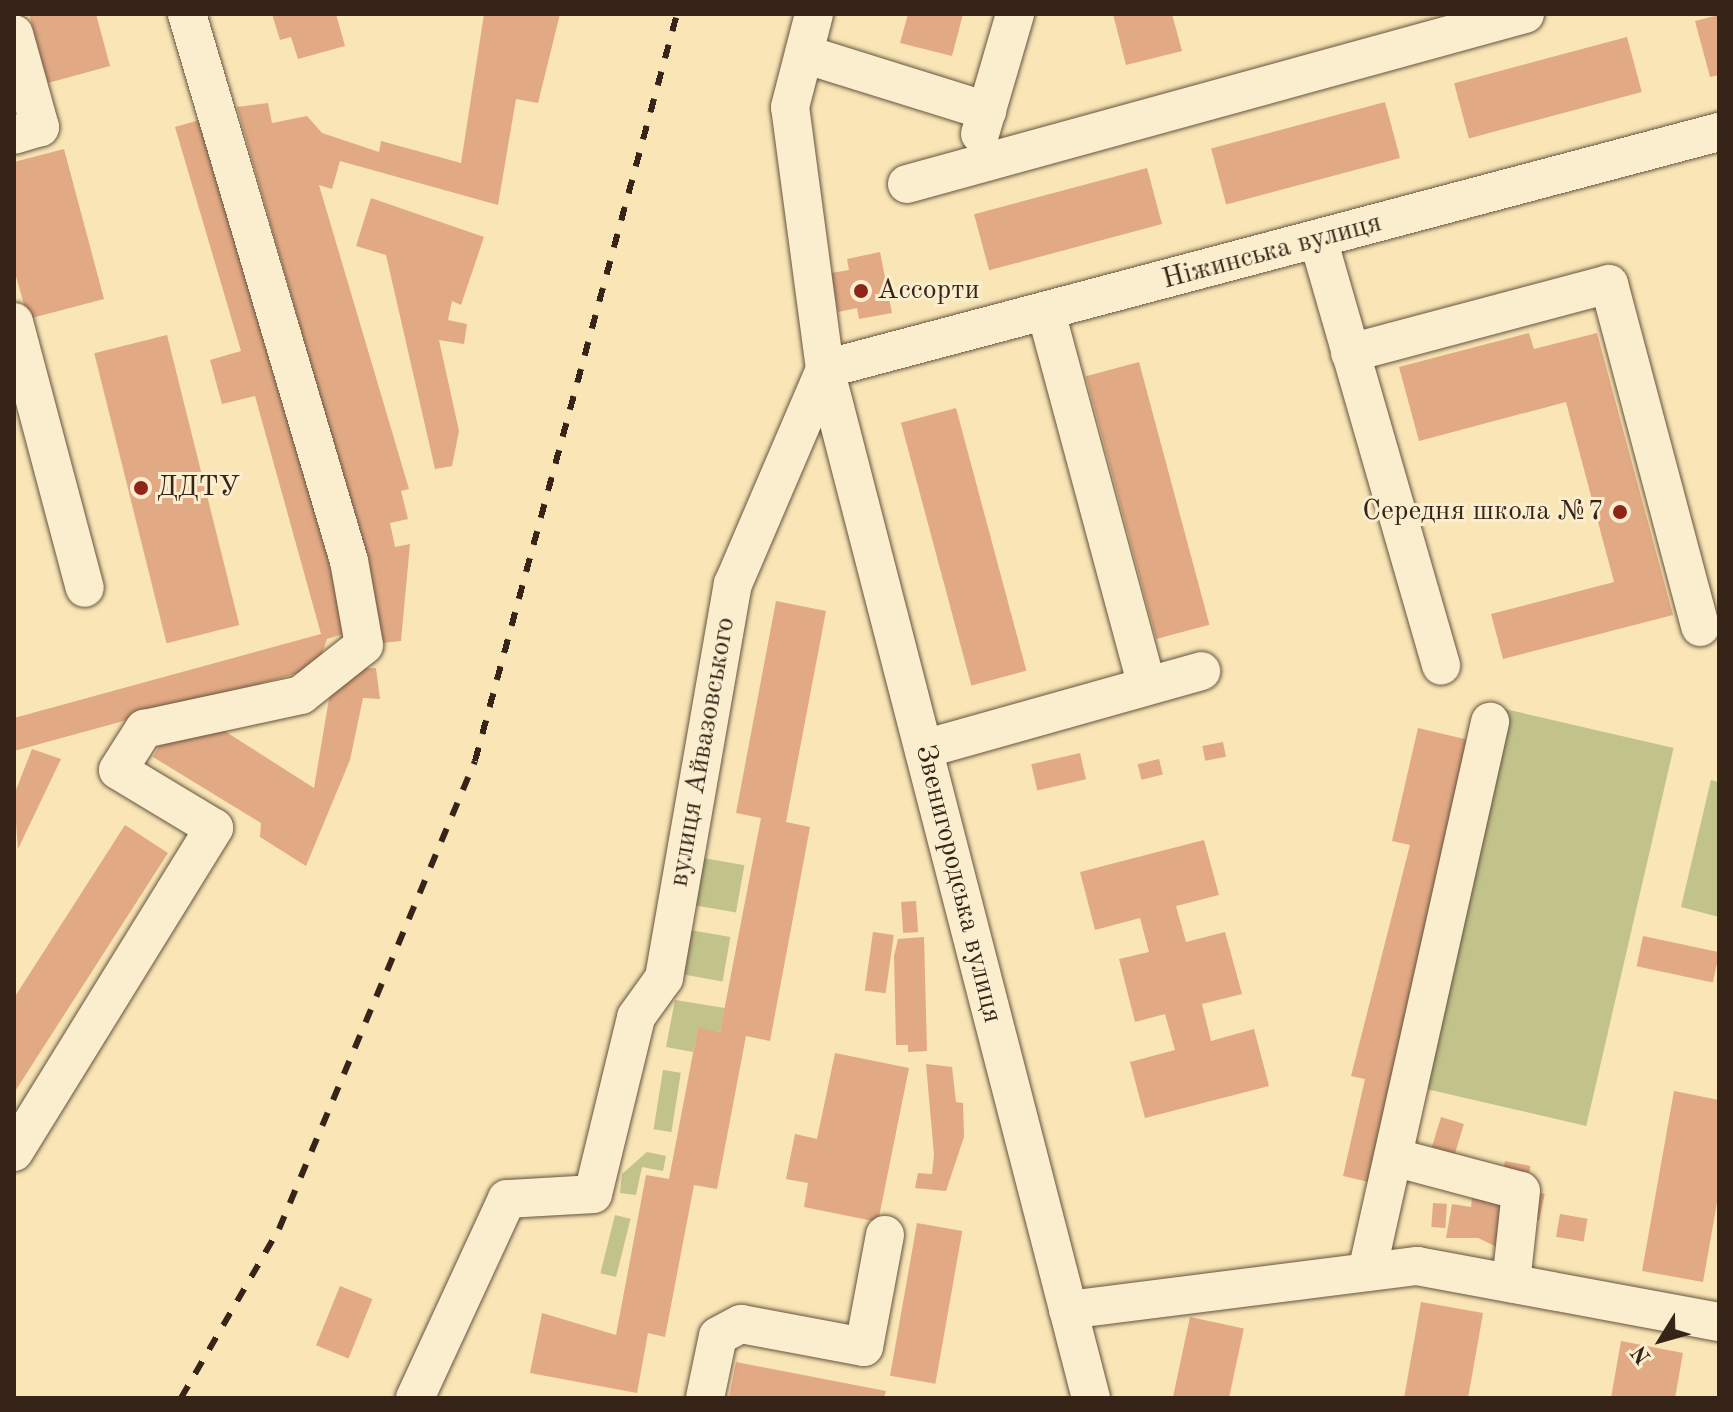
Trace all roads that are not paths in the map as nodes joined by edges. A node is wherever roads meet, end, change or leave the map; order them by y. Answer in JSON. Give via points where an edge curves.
{"nodes":[{"id":1,"x":187,"y":14,"type":"edge"},
{"id":2,"x":814,"y":14,"type":"edge"},
{"id":3,"x":1015,"y":14,"type":"edge"},
{"id":4,"x":1525,"y":14,"type":"edge"},
{"id":5,"x":14,"y":34,"type":"edge"},
{"id":6,"x":804,"y":54,"type":"junction"},
{"id":7,"x":987,"y":111,"type":"junction"},
{"id":8,"x":1719,"y":132,"type":"edge"},
{"id":9,"x":14,"y":135,"type":"edge"},
{"id":10,"x":971,"y":166,"type":"junction"},
{"id":11,"x":907,"y":184,"type":"dead end"},
{"id":12,"x":1318,"y":239,"type":"junction"},
{"id":13,"x":1046,"y":312,"type":"junction"},
{"id":14,"x":14,"y":322,"type":"edge"},
{"id":15,"x":1350,"y":353,"type":"junction"},
{"id":16,"x":825,"y":369,"type":"junction"},
{"id":17,"x":85,"y":588,"type":"dead end"},
{"id":18,"x":1700,"y":627,"type":"dead end"},
{"id":19,"x":1441,"y":666,"type":"dead end"},
{"id":20,"x":1201,"y":671,"type":"dead end"},
{"id":21,"x":1147,"y":686,"type":"junction"},
{"id":22,"x":1490,"y":722,"type":"dead end"},
{"id":23,"x":924,"y":749,"type":"junction"},
{"id":24,"x":14,"y":1152,"type":"edge"},
{"id":25,"x":1393,"y":1157,"type":"junction"},
{"id":26,"x":885,"y":1235,"type":"dead end"},
{"id":27,"x":1367,"y":1272,"type":"junction"},
{"id":28,"x":1511,"y":1283,"type":"junction"},
{"id":29,"x":1068,"y":1310,"type":"junction"},
{"id":30,"x":1719,"y":1322,"type":"edge"},
{"id":31,"x":421,"y":1397,"type":"edge"},
{"id":32,"x":705,"y":1398,"type":"edge"},
{"id":33,"x":1091,"y":1398,"type":"edge"}],
"edges":[{"from":1,"to":24,"type":"street","via":[[349,561],[364,645],[301,695],[144,729],[118,770],[214,828]]},
{"from":2,"to":6,"type":"street"},
{"from":3,"to":7,"type":"street"},
{"from":4,"to":10,"type":"street"},
{"from":5,"to":9,"type":"street","via":[[40,127]]},
{"from":6,"to":7,"type":"street"},
{"from":6,"to":16,"type":"street","via":[[790,107]]},
{"from":7,"to":10,"type":"street"},
{"from":8,"to":12,"type":"street","name":"Ніжинська вулиця"},
{"from":10,"to":11,"type":"street"},
{"from":12,"to":13,"type":"street","name":"Ніжинська вулиця"},
{"from":12,"to":15,"type":"street"},
{"from":13,"to":16,"type":"street","name":"Ніжинська вулиця"},
{"from":13,"to":21,"type":"street"},
{"from":14,"to":17,"type":"street"},
{"from":15,"to":18,"type":"street","via":[[1609,284]]},
{"from":15,"to":19,"type":"street"},
{"from":16,"to":23,"type":"street","name":"Звенигородська вулиця"},
{"from":16,"to":31,"type":"street","name":"вулиця Айвазовського","via":[[733,584],[664,978],[636,1017],[593,1194],[507,1199]]},
{"from":20,"to":21,"type":"street"},
{"from":21,"to":23,"type":"street"},
{"from":22,"to":25,"type":"street"},
{"from":23,"to":29,"type":"street","name":"Звенигородська вулиця"},
{"from":25,"to":27,"type":"street"},
{"from":25,"to":28,"type":"street","via":[[1521,1191]]},
{"from":26,"to":32,"type":"street","via":[[864,1347],[741,1324],[718,1336]]},
{"from":27,"to":28,"type":"street","via":[[1417,1266]]},
{"from":27,"to":29,"type":"street"},
{"from":28,"to":30,"type":"street"},
{"from":29,"to":33,"type":"street","name":"Звенигородська вулиця"}]}
